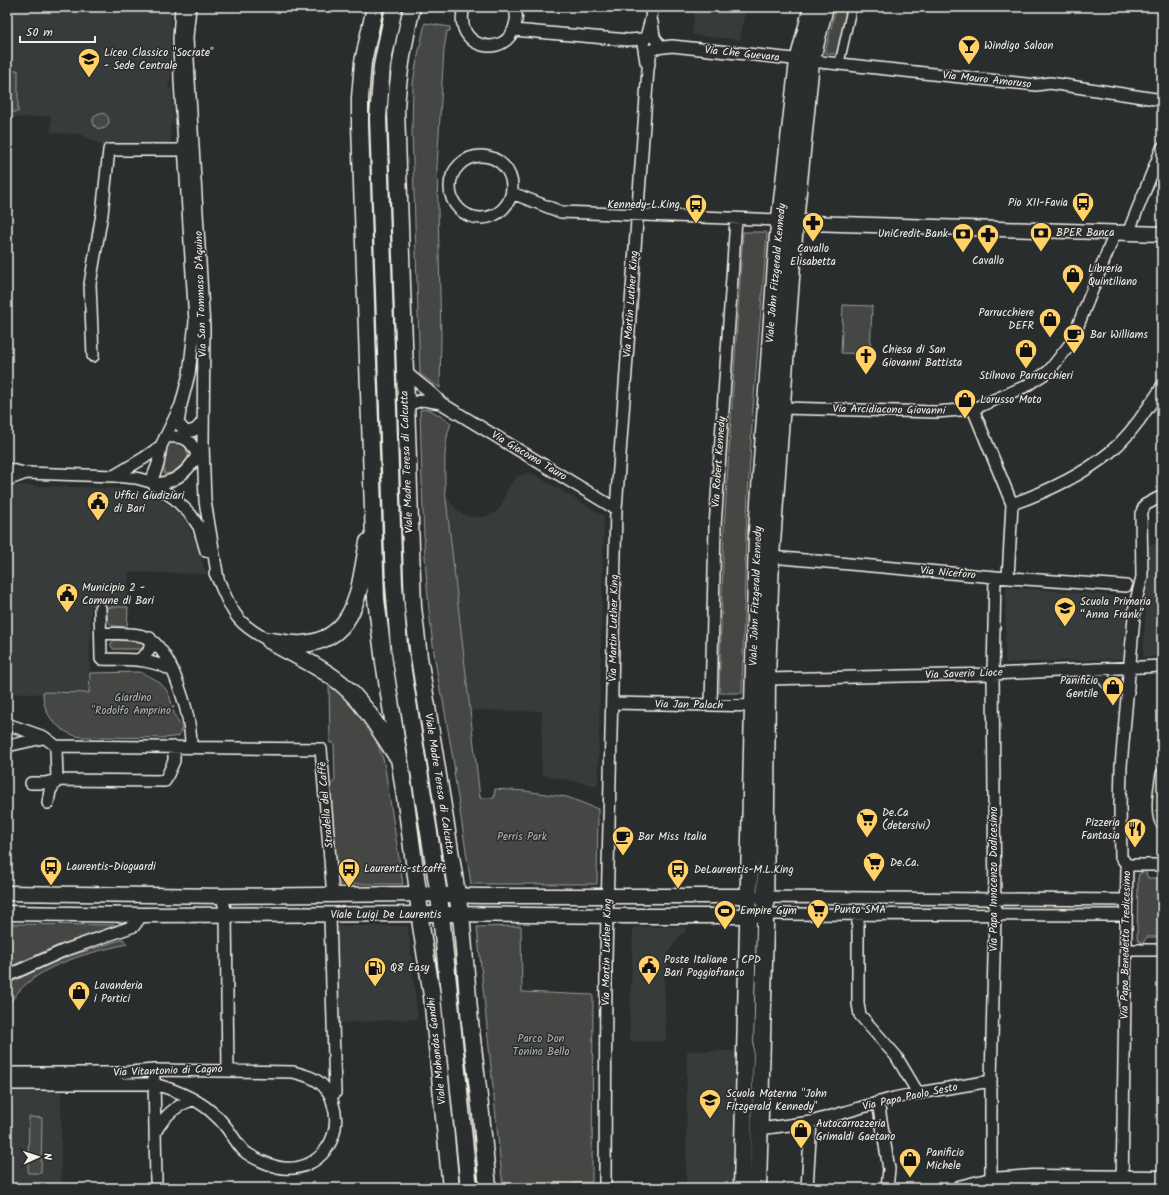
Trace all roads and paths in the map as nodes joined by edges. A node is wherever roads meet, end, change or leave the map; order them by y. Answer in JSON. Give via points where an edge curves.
{"nodes":[{"id":1,"x":181,"y":7,"type":"edge"},
{"id":2,"x":190,"y":7,"type":"edge"},
{"id":3,"x":375,"y":7,"type":"edge"},
{"id":4,"x":394,"y":7,"type":"edge"},
{"id":5,"x":412,"y":7,"type":"edge"},
{"id":6,"x":464,"y":7,"type":"edge"},
{"id":7,"x":514,"y":7,"type":"edge"},
{"id":8,"x":652,"y":7,"type":"edge"},
{"id":9,"x":812,"y":7,"type":"edge"},
{"id":10,"x":825,"y":7,"type":"edge"},
{"id":11,"x":852,"y":7,"type":"edge"},
{"id":12,"x":514,"y":30,"type":"junction"},
{"id":13,"x":650,"y":43,"type":"junction"},
{"id":14,"x":805,"y":61,"type":"junction"},
{"id":15,"x":839,"y":65,"type":"junction"},
{"id":16,"x":1162,"y":100,"type":"edge"},
{"id":17,"x":1162,"y":148,"type":"edge"},
{"id":18,"x":185,"y":150,"type":"junction"},
{"id":19,"x":512,"y":193,"type":"junction"},
{"id":20,"x":638,"y":216,"type":"junction"},
{"id":21,"x":736,"y":219,"type":"junction"},
{"id":22,"x":787,"y":221,"type":"junction"},
{"id":23,"x":1121,"y":233,"type":"junction"},
{"id":24,"x":1162,"y":234,"type":"edge"},
{"id":25,"x":93,"y":356,"type":"dead end"},
{"id":26,"x":404,"y":370,"type":"junction"},
{"id":27,"x":1162,"y":386,"type":"edge"},
{"id":28,"x":441,"y":403,"type":"junction"},
{"id":29,"x":182,"y":405,"type":"junction"},
{"id":30,"x":406,"y":405,"type":"junction"},
{"id":31,"x":765,"y":407,"type":"junction"},
{"id":32,"x":781,"y":408,"type":"junction"},
{"id":33,"x":973,"y":409,"type":"junction"},
{"id":34,"x":203,"y":421,"type":"junction"},
{"id":35,"x":163,"y":442,"type":"junction"},
{"id":36,"x":203,"y":444,"type":"junction"},
{"id":37,"x":197,"y":455,"type":"junction"},
{"id":38,"x":7,"y":469,"type":"edge"},
{"id":39,"x":26,"y":473,"type":"junction"},
{"id":40,"x":204,"y":474,"type":"junction"},
{"id":41,"x":114,"y":476,"type":"junction"},
{"id":42,"x":7,"y":480,"type":"edge"},
{"id":43,"x":153,"y":484,"type":"junction"},
{"id":44,"x":1162,"y":496,"type":"edge"},
{"id":45,"x":1012,"y":504,"type":"junction"},
{"id":46,"x":616,"y":509,"type":"junction"},
{"id":47,"x":372,"y":518,"type":"junction"},
{"id":48,"x":771,"y":557,"type":"junction"},
{"id":49,"x":996,"y":577,"type":"junction"},
{"id":50,"x":1008,"y":578,"type":"junction"},
{"id":51,"x":218,"y":579,"type":"junction"},
{"id":52,"x":1126,"y":586,"type":"joint"},
{"id":53,"x":1139,"y":589,"type":"junction"},
{"id":54,"x":100,"y":608,"type":"dead end"},
{"id":55,"x":102,"y":633,"type":"junction"},
{"id":56,"x":150,"y":638,"type":"junction"},
{"id":57,"x":270,"y":641,"type":"junction"},
{"id":58,"x":138,"y":660,"type":"junction"},
{"id":59,"x":1162,"y":666,"type":"edge"},
{"id":60,"x":1130,"y":667,"type":"junction"},
{"id":61,"x":1096,"y":669,"type":"junction"},
{"id":62,"x":173,"y":671,"type":"junction"},
{"id":63,"x":993,"y":674,"type":"junction"},
{"id":64,"x":767,"y":679,"type":"junction"},
{"id":65,"x":1128,"y":692,"type":"junction"},
{"id":66,"x":612,"y":703,"type":"junction"},
{"id":67,"x":711,"y":705,"type":"junction"},
{"id":68,"x":760,"y":706,"type":"junction"},
{"id":69,"x":7,"y":724,"type":"edge"},
{"id":70,"x":44,"y":737,"type":"junction"},
{"id":71,"x":7,"y":746,"type":"edge"},
{"id":72,"x":56,"y":746,"type":"junction"},
{"id":73,"x":174,"y":747,"type":"junction"},
{"id":74,"x":191,"y":747,"type":"junction"},
{"id":75,"x":400,"y":761,"type":"junction"},
{"id":76,"x":57,"y":780,"type":"junction"},
{"id":77,"x":1161,"y":781,"type":"edge"},
{"id":78,"x":31,"y":783,"type":"dead end"},
{"id":79,"x":48,"y":803,"type":"dead end"},
{"id":80,"x":406,"y":803,"type":"junction"},
{"id":81,"x":425,"y":810,"type":"junction"},
{"id":82,"x":1162,"y":824,"type":"edge"},
{"id":83,"x":1127,"y":865,"type":"junction"},
{"id":84,"x":1162,"y":865,"type":"edge"},
{"id":85,"x":7,"y":893,"type":"edge"},
{"id":86,"x":418,"y":894,"type":"junction"},
{"id":87,"x":143,"y":895,"type":"junction"},
{"id":88,"x":439,"y":895,"type":"junction"},
{"id":89,"x":457,"y":895,"type":"junction"},
{"id":90,"x":222,"y":896,"type":"junction"},
{"id":91,"x":333,"y":896,"type":"junction"},
{"id":92,"x":608,"y":896,"type":"junction"},
{"id":93,"x":748,"y":896,"type":"junction"},
{"id":94,"x":766,"y":898,"type":"junction"},
{"id":95,"x":995,"y":900,"type":"junction"},
{"id":96,"x":1127,"y":900,"type":"junction"},
{"id":97,"x":7,"y":913,"type":"edge"},
{"id":98,"x":226,"y":914,"type":"junction"},
{"id":99,"x":440,"y":914,"type":"junction"},
{"id":100,"x":765,"y":914,"type":"junction"},
{"id":101,"x":142,"y":915,"type":"junction"},
{"id":102,"x":330,"y":915,"type":"junction"},
{"id":103,"x":420,"y":915,"type":"junction"},
{"id":104,"x":460,"y":915,"type":"junction"},
{"id":105,"x":858,"y":915,"type":"junction"},
{"id":106,"x":995,"y":915,"type":"junction"},
{"id":107,"x":1126,"y":915,"type":"junction"},
{"id":108,"x":608,"y":916,"type":"junction"},
{"id":109,"x":748,"y":916,"type":"junction"},
{"id":110,"x":1126,"y":950,"type":"junction"},
{"id":111,"x":1162,"y":950,"type":"edge"},
{"id":112,"x":7,"y":976,"type":"edge"},
{"id":113,"x":451,"y":1013,"type":"junction"},
{"id":114,"x":470,"y":1022,"type":"junction"},
{"id":115,"x":154,"y":1070,"type":"junction"},
{"id":116,"x":228,"y":1071,"type":"junction"},
{"id":117,"x":7,"y":1073,"type":"edge"},
{"id":118,"x":990,"y":1081,"type":"junction"},
{"id":119,"x":7,"y":1084,"type":"edge"},
{"id":120,"x":154,"y":1084,"type":"junction"},
{"id":121,"x":335,"y":1093,"type":"dead end"},
{"id":122,"x":918,"y":1093,"type":"junction"},
{"id":123,"x":192,"y":1100,"type":"junction"},
{"id":124,"x":878,"y":1102,"type":"junction"},
{"id":125,"x":811,"y":1122,"type":"junction"},
{"id":126,"x":760,"y":1129,"type":"junction"},
{"id":127,"x":155,"y":1132,"type":"junction"},
{"id":128,"x":467,"y":1162,"type":"junction"},
{"id":129,"x":1162,"y":1178,"type":"edge"},
{"id":130,"x":156,"y":1181,"type":"dead end"},
{"id":131,"x":1122,"y":1183,"type":"edge"},
{"id":132,"x":991,"y":1184,"type":"edge"},
{"id":133,"x":451,"y":1185,"type":"edge"},
{"id":134,"x":469,"y":1188,"type":"edge"},
{"id":135,"x":488,"y":1188,"type":"edge"},
{"id":136,"x":605,"y":1188,"type":"edge"},
{"id":137,"x":742,"y":1188,"type":"edge"},
{"id":138,"x":758,"y":1188,"type":"edge"},
{"id":139,"x":808,"y":1188,"type":"edge"},
{"id":140,"x":887,"y":1188,"type":"edge"},
{"id":141,"x":959,"y":1188,"type":"edge"}],
"edges":[{"from":1,"to":18,"type":"street","name":"Via San Tommaso D'Aquino","via":[[179,38]]},
{"from":2,"to":34,"type":"street","name":"Via San Tommaso D'Aquino","via":[[187,37],[204,328]]},
{"from":3,"to":47,"type":"main road","via":[[363,62],[360,98]]},
{"from":4,"to":81,"type":"main road","name":"Viale Madre Teresa di Calcutta","via":[[382,66],[378,118],[394,585],[399,646]]},
{"from":5,"to":26,"type":"main road","name":"Viale Madre Teresa di Calcutta","via":[[398,78],[396,109]]},
{"from":6,"to":12,"type":"street","via":[[461,23],[471,40],[478,44],[495,46],[509,38]]},
{"from":7,"to":12,"type":"street","via":[[517,19]]},
{"from":8,"to":13,"type":"street","name":"Via Martin Luther King"},
{"from":9,"to":14,"type":"main road","name":"Viale John Fitzgerald Kennedy"},
{"from":10,"to":14,"type":"main road","name":"Viale John Fitzgerald Kennedy"},
{"from":11,"to":15,"type":"street"},
{"from":12,"to":13,"type":"street","name":"Via Che Guevara"},
{"from":13,"to":14,"type":"street","name":"Via Che Guevara"},
{"from":13,"to":20,"type":"street","name":"Via Martin Luther King"},
{"from":14,"to":15,"type":"street","name":"Via Mauro Amoruso"},
{"from":14,"to":22,"type":"main road","name":"Viale John Fitzgerald Kennedy"},
{"from":15,"to":16,"type":"street","name":"Via Mauro Amoruso","via":[[1036,85],[1050,83]]},
{"from":17,"to":23,"type":"street","name":"Via Arcidiacono Giovanni"},
{"from":18,"to":25,"type":"street","via":[[109,150],[102,214],[90,284]]},
{"from":18,"to":29,"type":"street","name":"Via San Tommaso D'Aquino","via":[[195,322],[189,374]]},
{"from":19,"to":19,"type":"street","via":[[512,179],[507,169],[493,158],[477,156],[464,160],[452,173],[451,196],[457,208],[465,215],[478,219],[495,216],[506,207]]},
{"from":19,"to":20,"type":"street","via":[[561,212]]},
{"from":20,"to":21,"type":"street"},
{"from":20,"to":46,"type":"street","name":"Via Martin Luther King"},
{"from":21,"to":22,"type":"street"},
{"from":21,"to":67,"type":"street","name":"Via Robert Kennedy","via":[[715,527]]},
{"from":22,"to":23,"type":"street"},
{"from":22,"to":31,"type":"main road","name":"Viale John Fitzgerald Kennedy"},
{"from":22,"to":32,"type":"main road","name":"Viale John Fitzgerald Kennedy"},
{"from":23,"to":24,"type":"street"},
{"from":23,"to":33,"type":"street","name":"Via Arcidiacono Giovanni","via":[[1072,343],[1049,371],[1026,386]]},
{"from":26,"to":28,"type":"street","name":"Via Giacomo Tauro","via":[[433,393]]},
{"from":26,"to":30,"type":"main road","name":"Viale Madre Teresa di Calcutta"},
{"from":27,"to":45,"type":"street","via":[[1144,414],[1109,453],[1058,484]]},
{"from":28,"to":30,"type":"street","name":"Via Giacomo Tauro","via":[[423,400]]},
{"from":28,"to":46,"type":"street","name":"Via Giacomo Tauro"},
{"from":29,"to":34,"type":"street","via":[[178,423],[185,431],[197,430]]},
{"from":29,"to":35,"type":"street","name":"Via San Tommaso D'Aquino"},
{"from":30,"to":89,"type":"main road","name":"Viale Madre Teresa di Calcutta","via":[[413,607]]},
{"from":31,"to":32,"type":"street"},
{"from":31,"to":68,"type":"main road","name":"Viale John Fitzgerald Kennedy","via":[[757,538]]},
{"from":32,"to":33,"type":"street","name":"Via Arcidiacono Giovanni","via":[[936,412]]},
{"from":32,"to":48,"type":"main road","name":"Viale John Fitzgerald Kennedy"},
{"from":33,"to":45,"type":"street"},
{"from":34,"to":36,"type":"street","name":"Via San Tommaso D'Aquino"},
{"from":35,"to":37,"type":"street","via":[[178,436],[188,440]]},
{"from":35,"to":41,"type":"street","name":"Via San Tommaso D'Aquino","via":[[144,458]]},
{"from":35,"to":43,"type":"street"},
{"from":36,"to":37,"type":"street"},
{"from":36,"to":40,"type":"street","name":"Via San Tommaso D'Aquino"},
{"from":37,"to":40,"type":"street"},
{"from":37,"to":43,"type":"street","via":[[188,468],[175,479]]},
{"from":38,"to":39,"type":"street"},
{"from":39,"to":41,"type":"street"},
{"from":39,"to":42,"type":"street"},
{"from":40,"to":51,"type":"street","name":"Via San Tommaso D'Aquino","via":[[207,519]]},
{"from":41,"to":43,"type":"street","via":[[136,478]]},
{"from":43,"to":51,"type":"street","via":[[176,499],[191,515],[199,527],[208,559]]},
{"from":44,"to":53,"type":"street","via":[[1144,505],[1141,514],[1142,577]]},
{"from":45,"to":50,"type":"street"},
{"from":46,"to":66,"type":"street","name":"Via Martin Luther King"},
{"from":47,"to":57,"type":"main road","via":[[359,591],[342,627],[334,634],[314,642],[294,644]]},
{"from":47,"to":75,"type":"main road","via":[[377,606]]},
{"from":48,"to":49,"type":"street","name":"Via Niceforo"},
{"from":48,"to":64,"type":"main road","name":"Viale John Fitzgerald Kennedy"},
{"from":49,"to":50,"type":"street","name":"Via Niceforo"},
{"from":49,"to":63,"type":"street","name":"Via Papa Innocenzo Dodicesimo"},
{"from":50,"to":52,"type":"street","name":"Via Niceforo"},
{"from":51,"to":57,"type":"street","via":[[227,603],[239,620],[256,634]]},
{"from":52,"to":53,"type":"street"},
{"from":53,"to":60,"type":"street","via":[[1135,605]]},
{"from":54,"to":55,"type":"street"},
{"from":55,"to":56,"type":"street"},
{"from":55,"to":58,"type":"street","via":[[101,659]]},
{"from":56,"to":58,"type":"street","via":[[151,647],[147,655]]},
{"from":56,"to":62,"type":"street","via":[[160,648]]},
{"from":57,"to":75,"type":"main road","via":[[342,684],[359,700]]},
{"from":58,"to":62,"type":"street","via":[[153,662]]},
{"from":59,"to":60,"type":"street","name":"Via Saverio Lioce"},
{"from":60,"to":61,"type":"street","name":"Via Saverio Lioce"},
{"from":60,"to":65,"type":"street","name":"Via Papa Benedetto Tredicesimo"},
{"from":61,"to":63,"type":"street","name":"Via Saverio Lioce"},
{"from":61,"to":65,"type":"street","via":[[1107,684]]},
{"from":62,"to":74,"type":"street","via":[[190,726]]},
{"from":63,"to":64,"type":"street","name":"Via Saverio Lioce"},
{"from":63,"to":95,"type":"street","name":"Via Papa Innocenzo Dodicesimo"},
{"from":64,"to":68,"type":"main road","name":"Viale John Fitzgerald Kennedy"},
{"from":65,"to":83,"type":"street","name":"Via Papa Benedetto Tredicesimo","via":[[1120,808],[1121,857]]},
{"from":66,"to":67,"type":"street","name":"Via Jan Palach"},
{"from":66,"to":92,"type":"street","name":"Via Martin Luther King"},
{"from":67,"to":68,"type":"street","name":"Via Jan Palach"},
{"from":68,"to":93,"type":"main road","name":"Viale John Fitzgerald Kennedy"},
{"from":68,"to":94,"type":"main road","name":"Viale John Fitzgerald Kennedy"},
{"from":69,"to":70,"type":"street"},
{"from":70,"to":71,"type":"street"},
{"from":70,"to":72,"type":"street"},
{"from":72,"to":73,"type":"street","name":"Stradella del Caffè"},
{"from":72,"to":76,"type":"street"},
{"from":73,"to":74,"type":"street","name":"Stradella del Caffè"},
{"from":73,"to":76,"type":"street","via":[[174,761],[165,781]]},
{"from":74,"to":91,"type":"street","name":"Stradella del Caffè","via":[[321,749]]},
{"from":75,"to":80,"type":"main road"},
{"from":76,"to":78,"type":"street"},
{"from":76,"to":79,"type":"street","via":[[50,791]]},
{"from":77,"to":82,"type":"street","via":[[1158,815]]},
{"from":80,"to":81,"type":"main road"},
{"from":80,"to":86,"type":"main road"},
{"from":81,"to":88,"type":"main road","name":"Viale Madre Teresa di Calcutta"},
{"from":83,"to":84,"type":"street"},
{"from":83,"to":96,"type":"street","name":"Via Papa Benedetto Tredicesimo"},
{"from":85,"to":87,"type":"street","name":"Viale Luigi De Laurentis"},
{"from":86,"to":88,"type":"street","name":"Viale Luigi De Laurentis"},
{"from":86,"to":91,"type":"street","name":"Viale Luigi De Laurentis"},
{"from":86,"to":103,"type":"main road"},
{"from":87,"to":90,"type":"street","name":"Viale Luigi De Laurentis"},
{"from":87,"to":101,"type":"street"},
{"from":88,"to":89,"type":"street","name":"Viale Luigi De Laurentis"},
{"from":88,"to":99,"type":"main road","name":"Viale Madre Teresa di Calcutta"},
{"from":89,"to":92,"type":"street","name":"Viale Luigi De Laurentis"},
{"from":89,"to":104,"type":"main road","name":"Viale Madre Teresa di Calcutta"},
{"from":90,"to":91,"type":"street","name":"Viale Luigi De Laurentis"},
{"from":90,"to":98,"type":"street","name":"Via Vitantonio di Cagno"},
{"from":92,"to":93,"type":"street","name":"Viale Luigi De Laurentis"},
{"from":92,"to":108,"type":"street","name":"Via Martin Luther King"},
{"from":93,"to":94,"type":"street"},
{"from":93,"to":109,"type":"main road","name":"Viale John Fitzgerald Kennedy"},
{"from":94,"to":95,"type":"street"},
{"from":94,"to":100,"type":"main road","name":"Viale John Fitzgerald Kennedy"},
{"from":95,"to":96,"type":"street"},
{"from":95,"to":106,"type":"street","name":"Via Papa Innocenzo Dodicesimo"},
{"from":96,"to":107,"type":"street","name":"Via Papa Benedetto Tredicesimo"},
{"from":97,"to":101,"type":"street","name":"Viale Luigi De Laurentis"},
{"from":98,"to":101,"type":"street","name":"Viale Luigi De Laurentis"},
{"from":98,"to":102,"type":"street","name":"Viale Luigi De Laurentis"},
{"from":98,"to":116,"type":"street","name":"Via Vitantonio di Cagno"},
{"from":99,"to":103,"type":"street","name":"Viale Luigi De Laurentis"},
{"from":99,"to":104,"type":"street","name":"Viale Luigi De Laurentis"},
{"from":99,"to":113,"type":"main road","name":"Viale Mohandas Gandhi"},
{"from":100,"to":105,"type":"street"},
{"from":100,"to":109,"type":"street","name":"Viale Luigi De Laurentis"},
{"from":100,"to":126,"type":"main road","name":"Viale John Fitzgerald Kennedy"},
{"from":101,"to":112,"type":"street","via":[[134,926],[63,951]]},
{"from":102,"to":103,"type":"street","name":"Viale Luigi De Laurentis"},
{"from":102,"to":121,"type":"street"},
{"from":103,"to":133,"type":"main road","name":"Viale Mohandas Gandhi","via":[[432,996]]},
{"from":104,"to":108,"type":"street","name":"Viale Luigi De Laurentis"},
{"from":104,"to":114,"type":"main road"},
{"from":105,"to":106,"type":"street"},
{"from":105,"to":122,"type":"street","via":[[860,1015],[896,1056]]},
{"from":106,"to":107,"type":"street"},
{"from":106,"to":118,"type":"street","name":"Via Papa Innocenzo Dodicesimo"},
{"from":107,"to":110,"type":"street","name":"Via Papa Benedetto Tredicesimo"},
{"from":108,"to":109,"type":"street","name":"Viale Luigi De Laurentis"},
{"from":108,"to":136,"type":"street","name":"Via Martin Luther King"},
{"from":109,"to":137,"type":"main road","name":"Viale John Fitzgerald Kennedy"},
{"from":110,"to":111,"type":"street"},
{"from":110,"to":131,"type":"street","name":"Via Papa Benedetto Tredicesimo"},
{"from":113,"to":114,"type":"main road"},
{"from":113,"to":128,"type":"main road","name":"Viale Mohandas Gandhi"},
{"from":114,"to":135,"type":"main road"},
{"from":115,"to":116,"type":"street","name":"Via Vitantonio di Cagno"},
{"from":115,"to":117,"type":"street","name":"Via Vitantonio di Cagno","via":[[118,1073]]},
{"from":115,"to":120,"type":"street"},
{"from":116,"to":123,"type":"street","via":[[293,1072],[304,1074],[326,1088],[332,1099],[336,1123],[334,1136],[327,1149],[319,1158],[303,1166],[284,1168],[261,1161],[244,1151],[224,1123],[207,1108]]},
{"from":118,"to":122,"type":"street","name":"Via Papa Paolo Sesto"},
{"from":118,"to":132,"type":"street","name":"Via Papa Innocenzo Dodicesimo"},
{"from":119,"to":120,"type":"street","name":"Via Vitantonio di Cagno"},
{"from":120,"to":123,"type":"street"},
{"from":120,"to":127,"type":"street"},
{"from":122,"to":124,"type":"street","name":"Via Papa Paolo Sesto"},
{"from":123,"to":127,"type":"street","via":[[176,1106]]},
{"from":124,"to":125,"type":"street","name":"Via Papa Paolo Sesto"},
{"from":124,"to":140,"type":"street","via":[[889,1169]]},
{"from":125,"to":126,"type":"street","name":"Via Papa Paolo Sesto"},
{"from":125,"to":139,"type":"street"},
{"from":126,"to":138,"type":"main road","name":"Viale John Fitzgerald Kennedy"},
{"from":127,"to":130,"type":"street"},
{"from":128,"to":133,"type":"main road"},
{"from":128,"to":134,"type":"main road","name":"Viale Mohandas Gandhi"},
{"from":129,"to":131,"type":"street"},
{"from":131,"to":132,"type":"street","via":[[1033,1177]]},
{"from":132,"to":141,"type":"street"}]}
